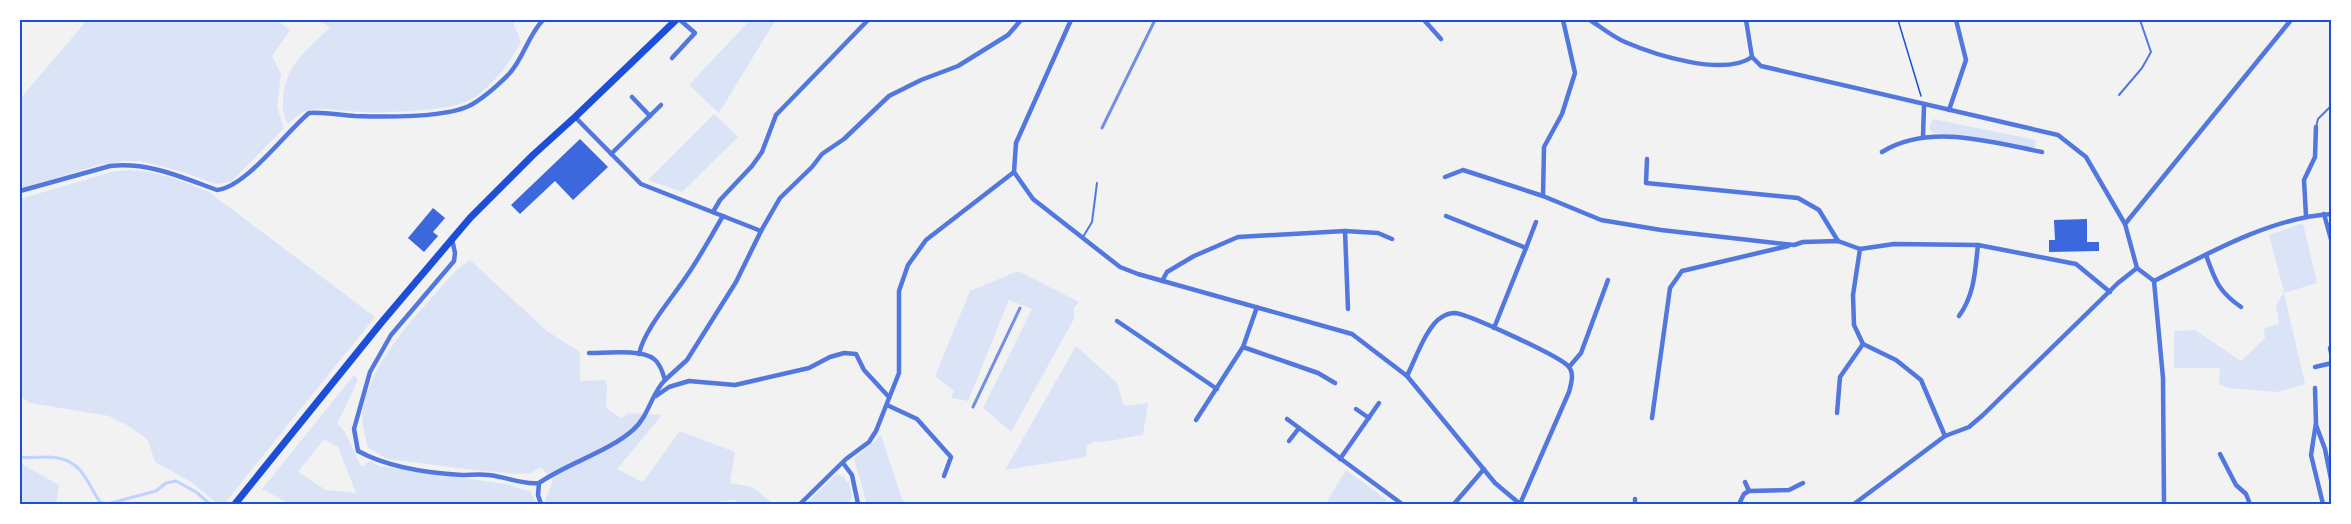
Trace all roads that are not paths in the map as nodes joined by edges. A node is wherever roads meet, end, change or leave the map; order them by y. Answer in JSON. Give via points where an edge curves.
{"nodes":[{"id":1,"x":543,"y":20,"type":"edge"},
{"id":2,"x":676,"y":20,"type":"edge"},
{"id":3,"x":680,"y":20,"type":"edge"},
{"id":4,"x":868,"y":20,"type":"edge"},
{"id":5,"x":1021,"y":20,"type":"edge"},
{"id":6,"x":1071,"y":20,"type":"edge"},
{"id":7,"x":1424,"y":20,"type":"edge"},
{"id":8,"x":1563,"y":20,"type":"edge"},
{"id":9,"x":1590,"y":20,"type":"edge"},
{"id":10,"x":1746,"y":20,"type":"edge"},
{"id":11,"x":1956,"y":20,"type":"edge"},
{"id":12,"x":2140,"y":20,"type":"edge"},
{"id":13,"x":2291,"y":20,"type":"edge"},
{"id":14,"x":1441,"y":39,"type":"dead end"},
{"id":15,"x":1752,"y":57,"type":"junction"},
{"id":16,"x":672,"y":58,"type":"dead end"},
{"id":17,"x":2119,"y":95,"type":"dead end"},
{"id":18,"x":633,"y":97,"type":"dead end"},
{"id":19,"x":661,"y":105,"type":"dead end"},
{"id":20,"x":2331,"y":105,"type":"edge"},
{"id":21,"x":1924,"y":106,"type":"junction"},
{"id":22,"x":1949,"y":110,"type":"junction"},
{"id":23,"x":650,"y":116,"type":"junction"},
{"id":24,"x":575,"y":117,"type":"junction"},
{"id":25,"x":2316,"y":127,"type":"joint"},
{"id":26,"x":1923,"y":136,"type":"junction"},
{"id":27,"x":1882,"y":152,"type":"dead end"},
{"id":28,"x":2042,"y":152,"type":"dead end"},
{"id":29,"x":611,"y":154,"type":"junction"},
{"id":30,"x":1647,"y":159,"type":"dead end"},
{"id":31,"x":1014,"y":172,"type":"junction"},
{"id":32,"x":1445,"y":177,"type":"dead end"},
{"id":33,"x":1097,"y":183,"type":"dead end"},
{"id":34,"x":20,"y":191,"type":"edge"},
{"id":35,"x":1543,"y":196,"type":"junction"},
{"id":36,"x":713,"y":212,"type":"junction"},
{"id":37,"x":2324,"y":214,"type":"junction"},
{"id":38,"x":2331,"y":214,"type":"edge"},
{"id":39,"x":723,"y":216,"type":"junction"},
{"id":40,"x":1446,"y":216,"type":"dead end"},
{"id":41,"x":2306,"y":216,"type":"junction"},
{"id":42,"x":1536,"y":222,"type":"dead end"},
{"id":43,"x":2125,"y":224,"type":"junction"},
{"id":44,"x":761,"y":231,"type":"junction"},
{"id":45,"x":1345,"y":231,"type":"junction"},
{"id":46,"x":1083,"y":237,"type":"junction"},
{"id":47,"x":452,"y":239,"type":"junction"},
{"id":48,"x":1392,"y":239,"type":"dead end"},
{"id":49,"x":1838,"y":241,"type":"junction"},
{"id":50,"x":2331,"y":243,"type":"edge"},
{"id":51,"x":1794,"y":245,"type":"junction"},
{"id":52,"x":1978,"y":245,"type":"junction"},
{"id":53,"x":1526,"y":248,"type":"junction"},
{"id":54,"x":1860,"y":249,"type":"junction"},
{"id":55,"x":2206,"y":255,"type":"junction"},
{"id":56,"x":2137,"y":268,"type":"junction"},
{"id":57,"x":1608,"y":280,"type":"dead end"},
{"id":58,"x":1162,"y":281,"type":"junction"},
{"id":59,"x":2154,"y":281,"type":"junction"},
{"id":60,"x":2110,"y":292,"type":"junction"},
{"id":61,"x":1257,"y":307,"type":"junction"},
{"id":62,"x":2241,"y":308,"type":"dead end"},
{"id":63,"x":1348,"y":309,"type":"dead end"},
{"id":64,"x":1959,"y":316,"type":"dead end"},
{"id":65,"x":1117,"y":321,"type":"dead end"},
{"id":66,"x":1494,"y":328,"type":"junction"},
{"id":67,"x":1863,"y":344,"type":"junction"},
{"id":68,"x":1243,"y":347,"type":"junction"},
{"id":69,"x":2330,"y":348,"type":"dead end"},
{"id":70,"x":589,"y":353,"type":"dead end"},
{"id":71,"x":639,"y":354,"type":"junction"},
{"id":72,"x":2331,"y":357,"type":"edge"},
{"id":73,"x":2331,"y":363,"type":"edge"},
{"id":74,"x":1569,"y":367,"type":"junction"},
{"id":75,"x":2315,"y":367,"type":"dead end"},
{"id":76,"x":1407,"y":376,"type":"junction"},
{"id":77,"x":665,"y":380,"type":"junction"},
{"id":78,"x":1335,"y":383,"type":"dead end"},
{"id":79,"x":2315,"y":388,"type":"dead end"},
{"id":80,"x":1216,"y":389,"type":"junction"},
{"id":81,"x":888,"y":396,"type":"junction"},
{"id":82,"x":654,"y":398,"type":"junction"},
{"id":83,"x":1379,"y":403,"type":"dead end"},
{"id":84,"x":887,"y":405,"type":"junction"},
{"id":85,"x":1356,"y":409,"type":"dead end"},
{"id":86,"x":1837,"y":413,"type":"dead end"},
{"id":87,"x":1369,"y":418,"type":"junction"},
{"id":88,"x":1652,"y":418,"type":"dead end"},
{"id":89,"x":1287,"y":419,"type":"dead end"},
{"id":90,"x":1196,"y":420,"type":"dead end"},
{"id":91,"x":2316,"y":423,"type":"junction"},
{"id":92,"x":1299,"y":428,"type":"junction"},
{"id":93,"x":1945,"y":436,"type":"junction"},
{"id":94,"x":1289,"y":441,"type":"dead end"},
{"id":95,"x":2220,"y":454,"type":"dead end"},
{"id":96,"x":1341,"y":459,"type":"junction"},
{"id":97,"x":843,"y":463,"type":"junction"},
{"id":98,"x":1484,"y":469,"type":"junction"},
{"id":99,"x":944,"y":476,"type":"dead end"},
{"id":100,"x":1790,"y":480,"type":"dead end"},
{"id":101,"x":1745,"y":482,"type":"dead end"},
{"id":102,"x":539,"y":483,"type":"junction"},
{"id":103,"x":1803,"y":483,"type":"dead end"},
{"id":104,"x":528,"y":484,"type":"junction"},
{"id":105,"x":2331,"y":484,"type":"edge"},
{"id":106,"x":1793,"y":488,"type":"junction"},
{"id":107,"x":1749,"y":491,"type":"junction"},
{"id":108,"x":538,"y":495,"type":"junction"},
{"id":109,"x":235,"y":504,"type":"edge"},
{"id":110,"x":541,"y":504,"type":"edge"},
{"id":111,"x":800,"y":504,"type":"edge"},
{"id":112,"x":858,"y":504,"type":"edge"},
{"id":113,"x":1402,"y":504,"type":"edge"},
{"id":114,"x":1454,"y":504,"type":"edge"},
{"id":115,"x":1520,"y":504,"type":"edge"},
{"id":116,"x":1739,"y":504,"type":"edge"},
{"id":117,"x":1854,"y":504,"type":"edge"},
{"id":118,"x":2164,"y":504,"type":"edge"},
{"id":119,"x":2250,"y":504,"type":"edge"},
{"id":120,"x":2323,"y":504,"type":"edge"}],
"edges":[{"from":1,"to":34,"type":"street","via":[[511,72],[469,106],[420,115],[309,113],[249,172],[225,189],[217,190],[151,167],[124,165]]},
{"from":2,"to":24,"type":"main road"},
{"from":3,"to":16,"type":"street","via":[[695,33]]},
{"from":4,"to":36,"type":"street","via":[[776,115],[762,152]]},
{"from":5,"to":44,"type":"street","via":[[1008,35],[958,66],[889,96],[844,139],[822,154],[780,198]]},
{"from":6,"to":31,"type":"street","via":[[1016,143]]},
{"from":7,"to":14,"type":"street"},
{"from":8,"to":35,"type":"street","via":[[1575,73],[1562,114],[1544,147]]},
{"from":9,"to":15,"type":"street","via":[[1623,42],[1676,59],[1721,65],[1743,64]]},
{"from":10,"to":15,"type":"street"},
{"from":11,"to":22,"type":"street","via":[[1966,60]]},
{"from":12,"to":17,"type":"lane","via":[[2151,52]]},
{"from":13,"to":43,"type":"street"},
{"from":15,"to":21,"type":"street","via":[[1761,66]]},
{"from":18,"to":23,"type":"street"},
{"from":19,"to":23,"type":"street"},
{"from":20,"to":25,"type":"lane"},
{"from":21,"to":22,"type":"street"},
{"from":21,"to":26,"type":"street"},
{"from":22,"to":43,"type":"street","via":[[2058,135],[2086,157]]},
{"from":23,"to":29,"type":"street"},
{"from":24,"to":29,"type":"street"},
{"from":24,"to":47,"type":"main road"},
{"from":25,"to":41,"type":"street","via":[[2315,158],[2304,180]]},
{"from":26,"to":27,"type":"street"},
{"from":26,"to":28,"type":"street","via":[[1976,140]]},
{"from":29,"to":36,"type":"street","via":[[641,184]]},
{"from":30,"to":49,"type":"street","via":[[1646,183],[1798,198],[1819,210]]},
{"from":31,"to":46,"type":"street","via":[[1033,200]]},
{"from":31,"to":81,"type":"street","via":[[926,240],[908,265],[899,291],[899,372]]},
{"from":32,"to":35,"type":"street","via":[[1463,170]]},
{"from":33,"to":46,"type":"lane","via":[[1092,222]]},
{"from":35,"to":51,"type":"street","via":[[1601,220]]},
{"from":36,"to":39,"type":"street"},
{"from":37,"to":38,"type":"street"},
{"from":37,"to":41,"type":"street"},
{"from":37,"to":50,"type":"street"},
{"from":39,"to":44,"type":"street"},
{"from":39,"to":71,"type":"street"},
{"from":40,"to":53,"type":"street"},
{"from":41,"to":55,"type":"street"},
{"from":42,"to":53,"type":"street"},
{"from":43,"to":56,"type":"street"},
{"from":44,"to":77,"type":"street","via":[[736,282],[687,360]]},
{"from":45,"to":48,"type":"street","via":[[1378,233]]},
{"from":45,"to":58,"type":"street","via":[[1238,237],[1194,256],[1167,272]]},
{"from":45,"to":63,"type":"street"},
{"from":46,"to":58,"type":"street","via":[[1120,267]]},
{"from":47,"to":104,"type":"street","via":[[454,261],[391,335],[369,372],[354,429],[358,451],[387,464],[461,475],[490,475]]},
{"from":47,"to":109,"type":"main road"},
{"from":49,"to":51,"type":"street"},
{"from":49,"to":54,"type":"street"},
{"from":51,"to":88,"type":"street","via":[[1682,271],[1670,288]]},
{"from":52,"to":54,"type":"street","via":[[1894,244]]},
{"from":52,"to":60,"type":"street","via":[[2076,264]]},
{"from":52,"to":64,"type":"street","via":[[1974,287]]},
{"from":53,"to":66,"type":"street"},
{"from":54,"to":67,"type":"street","via":[[1853,295],[1854,325]]},
{"from":55,"to":59,"type":"street"},
{"from":55,"to":62,"type":"street","via":[[2216,284]]},
{"from":56,"to":59,"type":"street"},
{"from":56,"to":60,"type":"street"},
{"from":57,"to":74,"type":"street","via":[[1581,352]]},
{"from":58,"to":61,"type":"street"},
{"from":59,"to":118,"type":"street","via":[[2163,378]]},
{"from":60,"to":93,"type":"street","via":[[1983,415],[1969,427]]},
{"from":61,"to":68,"type":"street"},
{"from":61,"to":76,"type":"street","via":[[1353,334]]},
{"from":65,"to":80,"type":"street"},
{"from":66,"to":74,"type":"street"},
{"from":66,"to":76,"type":"street","via":[[1454,313],[1444,316],[1434,322]]},
{"from":67,"to":86,"type":"street","via":[[1840,377]]},
{"from":67,"to":93,"type":"street","via":[[1896,360],[1921,380]]},
{"from":68,"to":78,"type":"street"},
{"from":68,"to":80,"type":"street"},
{"from":69,"to":72,"type":"street"},
{"from":70,"to":71,"type":"street"},
{"from":71,"to":77,"type":"street","via":[[653,358]]},
{"from":73,"to":75,"type":"street"},
{"from":74,"to":115,"type":"street","via":[[1569,392]]},
{"from":76,"to":98,"type":"street"},
{"from":77,"to":82,"type":"street"},
{"from":79,"to":91,"type":"street"},
{"from":80,"to":90,"type":"street"},
{"from":81,"to":82,"type":"street","via":[[864,370],[856,354],[844,353],[809,368],[735,385],[689,381],[669,387]]},
{"from":81,"to":84,"type":"street"},
{"from":82,"to":102,"type":"street","via":[[633,430]]},
{"from":83,"to":87,"type":"street"},
{"from":84,"to":97,"type":"street","via":[[869,442]]},
{"from":84,"to":99,"type":"street","via":[[917,419],[951,457]]},
{"from":85,"to":87,"type":"street"},
{"from":87,"to":96,"type":"street"},
{"from":89,"to":92,"type":"street"},
{"from":91,"to":105,"type":"street"},
{"from":91,"to":120,"type":"street","via":[[2312,455]]},
{"from":92,"to":94,"type":"street"},
{"from":92,"to":96,"type":"street"},
{"from":93,"to":117,"type":"street"},
{"from":95,"to":119,"type":"street"},
{"from":96,"to":113,"type":"street"},
{"from":97,"to":111,"type":"street"},
{"from":97,"to":112,"type":"street","via":[[852,475]]},
{"from":98,"to":114,"type":"street"},
{"from":98,"to":115,"type":"street"},
{"from":100,"to":106,"type":"street"},
{"from":101,"to":107,"type":"street"},
{"from":102,"to":104,"type":"street"},
{"from":102,"to":108,"type":"street"},
{"from":103,"to":106,"type":"street"},
{"from":104,"to":108,"type":"street"},
{"from":106,"to":107,"type":"street"},
{"from":107,"to":116,"type":"street"},
{"from":108,"to":110,"type":"street"}]}
